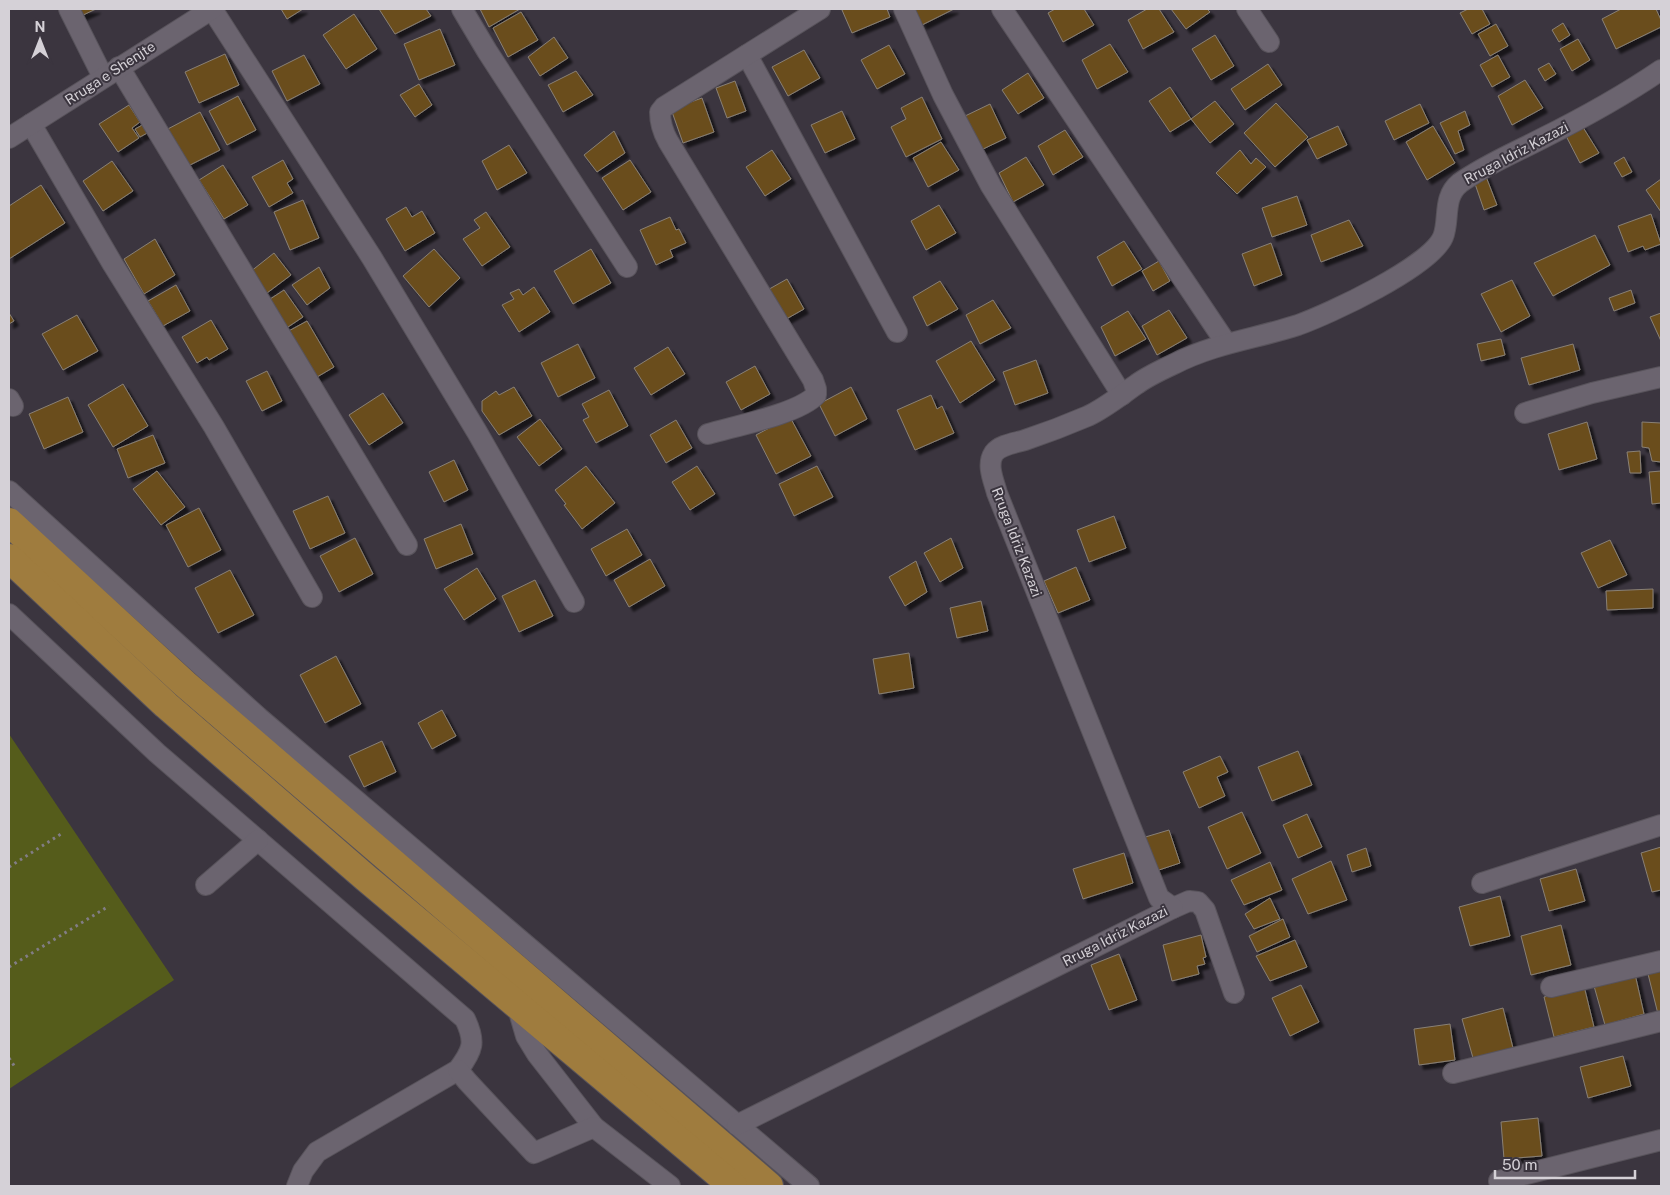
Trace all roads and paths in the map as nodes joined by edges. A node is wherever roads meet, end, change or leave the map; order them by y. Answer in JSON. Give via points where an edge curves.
{"nodes":[{"id":1,"x":69,"y":9,"type":"edge"},
{"id":2,"x":212,"y":9,"type":"edge"},
{"id":3,"x":462,"y":9,"type":"edge"},
{"id":4,"x":820,"y":9,"type":"edge"},
{"id":5,"x":904,"y":9,"type":"edge"},
{"id":6,"x":1002,"y":9,"type":"edge"},
{"id":7,"x":1247,"y":9,"type":"edge"},
{"id":8,"x":1269,"y":42,"type":"dead end"},
{"id":9,"x":747,"y":55,"type":"junction"},
{"id":10,"x":1661,"y":70,"type":"edge"},
{"id":11,"x":111,"y":72,"type":"junction"},
{"id":12,"x":30,"y":124,"type":"junction"},
{"id":13,"x":9,"y":138,"type":"edge"},
{"id":14,"x":627,"y":268,"type":"dead end"},
{"id":15,"x":897,"y":332,"type":"dead end"},
{"id":16,"x":1226,"y":343,"type":"junction"},
{"id":17,"x":1661,"y":376,"type":"edge"},
{"id":18,"x":1122,"y":395,"type":"junction"},
{"id":19,"x":1525,"y":413,"type":"dead end"},
{"id":20,"x":708,"y":434,"type":"dead end"},
{"id":21,"x":9,"y":491,"type":"edge"},
{"id":22,"x":9,"y":522,"type":"edge"},
{"id":23,"x":407,"y":545,"type":"dead end"},
{"id":24,"x":9,"y":558,"type":"edge"},
{"id":25,"x":312,"y":597,"type":"dead end"},
{"id":26,"x":574,"y":602,"type":"dead end"},
{"id":27,"x":9,"y":614,"type":"edge"},
{"id":28,"x":1661,"y":825,"type":"edge"},
{"id":29,"x":61,"y":834,"type":"dead end"},
{"id":30,"x":258,"y":840,"type":"junction"},
{"id":31,"x":9,"y":866,"type":"edge"},
{"id":32,"x":1482,"y":883,"type":"dead end"},
{"id":33,"x":206,"y":884,"type":"dead end"},
{"id":34,"x":109,"y":906,"type":"dead end"},
{"id":35,"x":1173,"y":908,"type":"junction"},
{"id":36,"x":1661,"y":961,"type":"edge"},
{"id":37,"x":9,"y":968,"type":"edge"},
{"id":38,"x":1551,"y":987,"type":"dead end"},
{"id":39,"x":1234,"y":993,"type":"dead end"},
{"id":40,"x":517,"y":1005,"type":"junction"},
{"id":41,"x":1661,"y":1021,"type":"edge"},
{"id":42,"x":9,"y":1058,"type":"edge"},
{"id":43,"x":14,"y":1067,"type":"dead end"},
{"id":44,"x":458,"y":1070,"type":"junction"},
{"id":45,"x":1452,"y":1073,"type":"dead end"},
{"id":46,"x":737,"y":1125,"type":"junction"},
{"id":47,"x":594,"y":1127,"type":"junction"},
{"id":48,"x":1661,"y":1140,"type":"edge"},
{"id":49,"x":1499,"y":1181,"type":"dead end"},
{"id":50,"x":297,"y":1186,"type":"edge"},
{"id":51,"x":670,"y":1186,"type":"edge"},
{"id":52,"x":733,"y":1186,"type":"edge"},
{"id":53,"x":769,"y":1186,"type":"edge"},
{"id":54,"x":809,"y":1186,"type":"edge"}],
"edges":[{"from":1,"to":11,"type":"street"},
{"from":2,"to":11,"type":"street","name":"Rruga e Shenjte"},
{"from":2,"to":26,"type":"street","via":[[372,258]]},
{"from":3,"to":14,"type":"street"},
{"from":4,"to":9,"type":"street"},
{"from":5,"to":18,"type":"street","via":[[943,95],[991,186]]},
{"from":6,"to":16,"type":"street"},
{"from":7,"to":8,"type":"street"},
{"from":9,"to":15,"type":"street"},
{"from":9,"to":20,"type":"street","via":[[664,107],[660,120],[668,141],[813,380],[816,395],[810,402],[790,410]]},
{"from":10,"to":16,"type":"street","name":"Rruga Idriz Kazazi","via":[[1571,124],[1458,185],[1450,198],[1444,236],[1423,260],[1331,312],[1296,326]]},
{"from":11,"to":12,"type":"street","name":"Rruga e Shenjte"},
{"from":11,"to":23,"type":"street"},
{"from":12,"to":13,"type":"street","name":"Rruga e Shenjte"},
{"from":12,"to":25,"type":"street","via":[[214,427]]},
{"from":16,"to":18,"type":"street","name":"Rruga Idriz Kazazi","via":[[1174,363]]},
{"from":17,"to":19,"type":"street"},
{"from":18,"to":35,"type":"street","name":"Rruga Idriz Kazazi","via":[[1090,415],[1005,445],[994,453],[990,467],[1001,502],[1159,898]]},
{"from":21,"to":46,"type":"street","via":[[258,717]]},
{"from":22,"to":53,"type":"highway","via":[[185,684]]},
{"from":24,"to":40,"type":"highway","via":[[174,712]]},
{"from":27,"to":30,"type":"street","via":[[157,753]]},
{"from":28,"to":32,"type":"street"},
{"from":29,"to":31,"type":"path"},
{"from":30,"to":33,"type":"street"},
{"from":30,"to":44,"type":"street","via":[[465,1019],[473,1043]]},
{"from":34,"to":37,"type":"path"},
{"from":35,"to":39,"type":"street","via":[[1189,901],[1198,902],[1205,910]]},
{"from":35,"to":46,"type":"street","name":"Rruga Idriz Kazazi"},
{"from":36,"to":38,"type":"street"},
{"from":40,"to":47,"type":"street","via":[[536,1054]]},
{"from":40,"to":52,"type":"highway"},
{"from":41,"to":45,"type":"street"},
{"from":42,"to":43,"type":"path"},
{"from":44,"to":47,"type":"street","via":[[534,1153]]},
{"from":44,"to":50,"type":"street","via":[[317,1152]]},
{"from":46,"to":54,"type":"street"},
{"from":47,"to":51,"type":"street"},
{"from":48,"to":49,"type":"street"}]}
